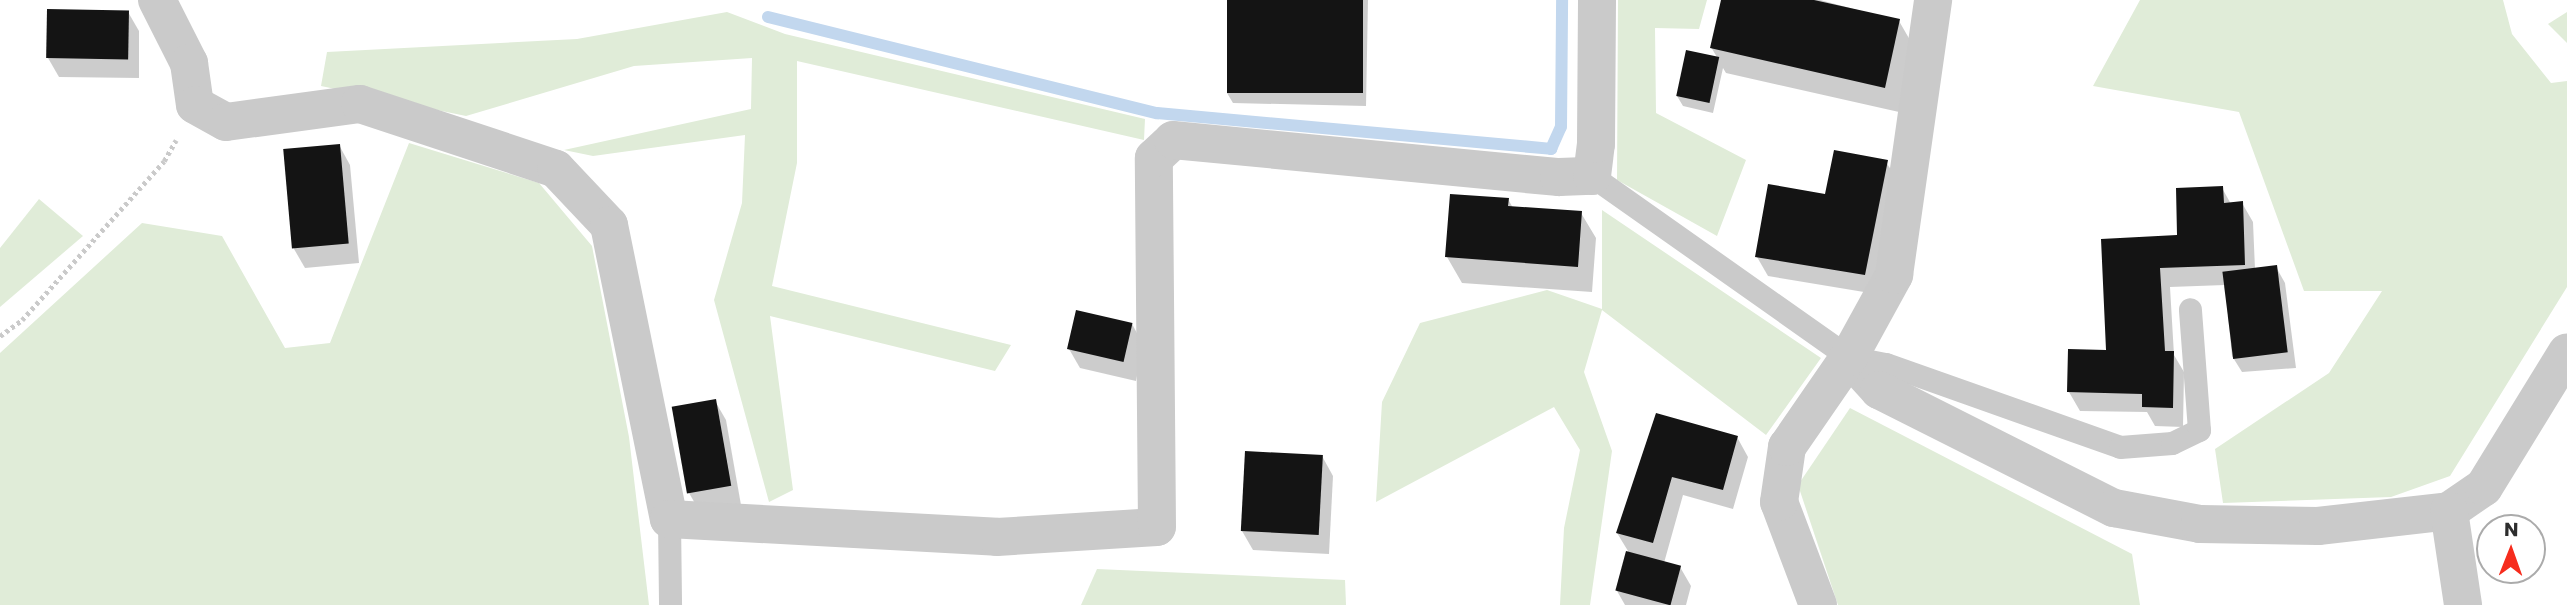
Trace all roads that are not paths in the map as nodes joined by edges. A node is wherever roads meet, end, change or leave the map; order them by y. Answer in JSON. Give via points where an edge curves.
{"nodes":[{"id":1,"x":157,"y":0,"type":"edge"},
{"id":2,"x":1597,"y":0,"type":"edge"},
{"id":3,"x":1933,"y":0,"type":"edge"},
{"id":4,"x":1592,"y":176,"type":"junction"},
{"id":5,"x":2190,"y":309,"type":"dead end"},
{"id":6,"x":2567,"y":352,"type":"edge"},
{"id":7,"x":1849,"y":357,"type":"junction"},
{"id":8,"x":2449,"y":511,"type":"junction"},
{"id":9,"x":669,"y":519,"type":"junction"},
{"id":10,"x":670,"y":605,"type":"edge"},
{"id":11,"x":1818,"y":605,"type":"edge"},
{"id":12,"x":2463,"y":605,"type":"edge"}],
"edges":[{"from":1,"to":9,"type":"street","via":[[189,63],[195,105],[226,122],[360,103],[556,169],[610,225]]},
{"from":2,"to":4,"type":"street","via":[[1597,144]]},
{"from":3,"to":7,"type":"street","via":[[1894,275]]},
{"from":4,"to":7,"type":"lane"},
{"from":4,"to":9,"type":"street","via":[[1559,177],[1173,140],[1154,158],[1157,527],[997,537]]},
{"from":5,"to":7,"type":"lane","via":[[2199,430],[2172,443],[2120,447],[1886,365]]},
{"from":6,"to":8,"type":"street","via":[[2484,487]]},
{"from":7,"to":8,"type":"street","via":[[1880,390],[2114,508],[2200,524],[2318,526]]},
{"from":7,"to":11,"type":"street","via":[[1787,447],[1779,502]]},
{"from":8,"to":12,"type":"street"},
{"from":9,"to":10,"type":"lane"}]}
